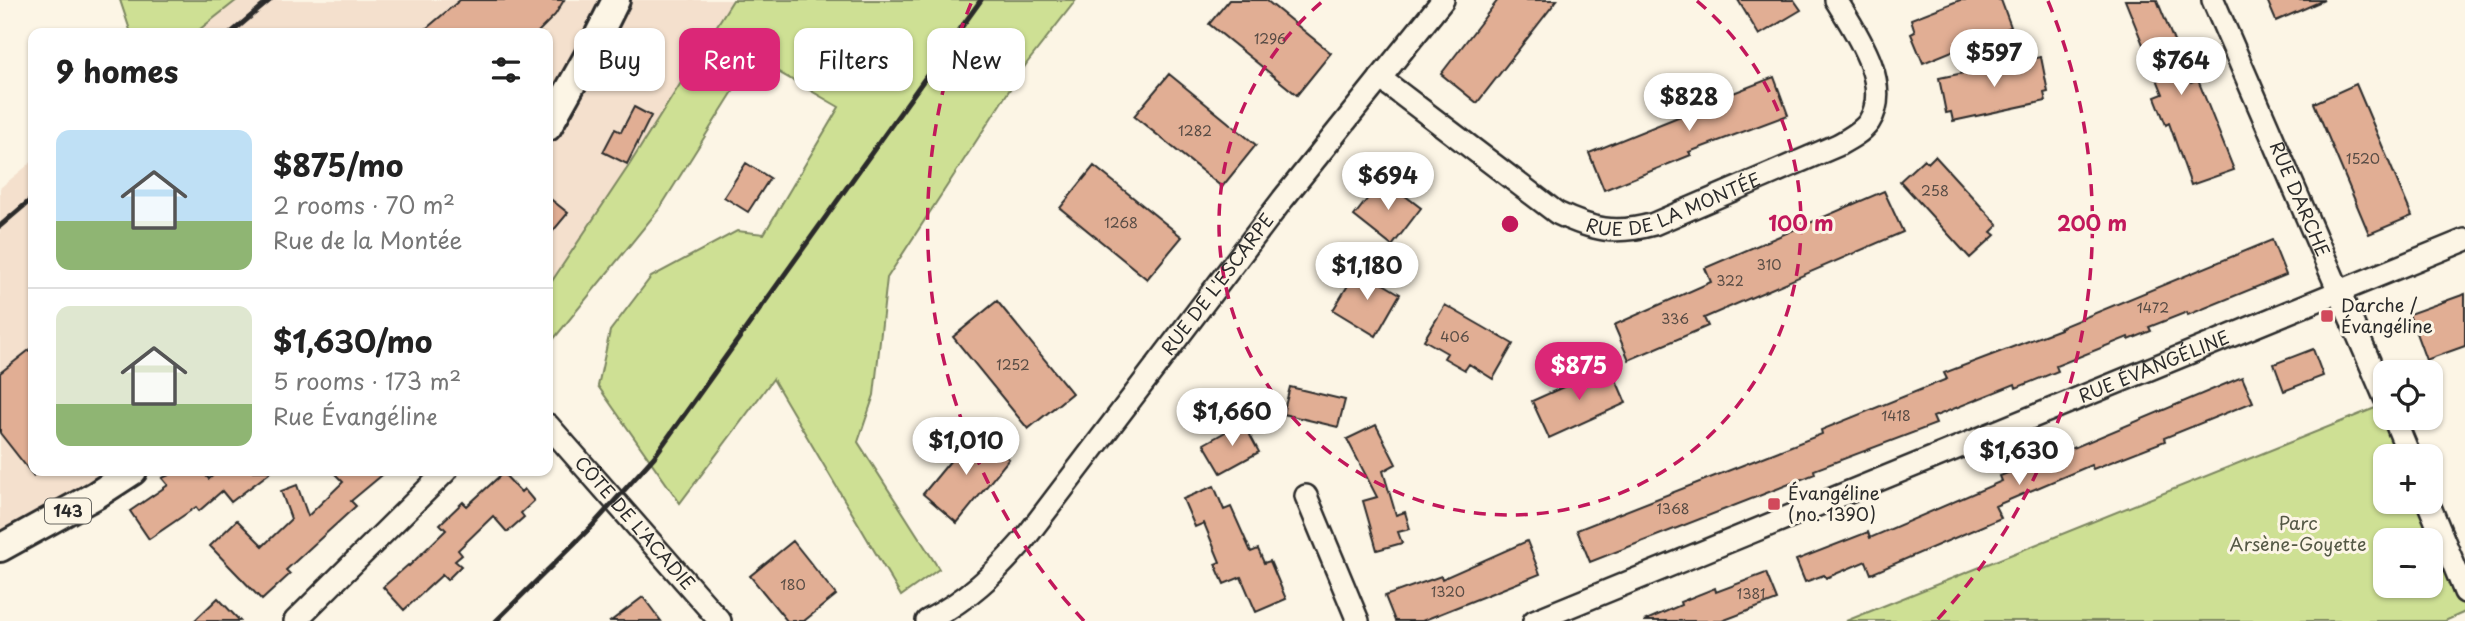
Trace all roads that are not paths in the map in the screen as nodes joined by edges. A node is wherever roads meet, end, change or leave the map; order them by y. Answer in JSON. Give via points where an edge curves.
{"nodes":[{"id":1,"x":616,"y":0,"type":"edge"},
{"id":2,"x":1443,"y":0,"type":"edge"},
{"id":3,"x":1836,"y":0,"type":"edge"},
{"id":4,"x":2213,"y":0,"type":"edge"},
{"id":5,"x":1380,"y":78,"type":"junction"},
{"id":6,"x":553,"y":118,"type":"edge"},
{"id":7,"x":2465,"y":240,"type":"edge"},
{"id":8,"x":2338,"y":292,"type":"junction"},
{"id":9,"x":2373,"y":371,"type":"edge"},
{"id":10,"x":553,"y":431,"type":"edge"},
{"id":11,"x":126,"y":476,"type":"edge"},
{"id":12,"x":441,"y":476,"type":"edge"},
{"id":13,"x":1306,"y":496,"type":"dead end"},
{"id":14,"x":2433,"y":514,"type":"edge"},
{"id":15,"x":0,"y":548,"type":"edge"},
{"id":16,"x":2465,"y":592,"type":"edge"},
{"id":17,"x":295,"y":621,"type":"edge"},
{"id":18,"x":720,"y":621,"type":"edge"},
{"id":19,"x":928,"y":621,"type":"edge"},
{"id":20,"x":1358,"y":621,"type":"edge"},
{"id":21,"x":1534,"y":621,"type":"edge"}],
"edges":[{"from":1,"to":6,"type":"main road"},
{"from":2,"to":5,"type":"street","name":"RUE DE L'ESCARPE"},
{"from":3,"to":5,"type":"street","name":"RUE DE LA MONTÉE","via":[[1865,49],[1875,79],[1870,121],[1839,145],[1630,231],[1603,230],[1556,213]]},
{"from":4,"to":8,"type":"street","name":"RUE DARCHE"},
{"from":5,"to":19,"type":"street","name":"RUE DE L'ESCARPE","via":[[1023,541],[968,597]]},
{"from":7,"to":8,"type":"street","name":"RUE ÉVANGÉLINE"},
{"from":8,"to":9,"type":"street","name":"RUE DARCHE"},
{"from":8,"to":21,"type":"street","name":"RUE ÉVANGÉLINE"},
{"from":10,"to":18,"type":"street","name":"CÔTE DE L'ACADIE"},
{"from":11,"to":15,"type":"main road","number":"143"},
{"from":12,"to":17,"type":"street"},
{"from":13,"to":20,"type":"street"},
{"from":14,"to":16,"type":"street"}]}
